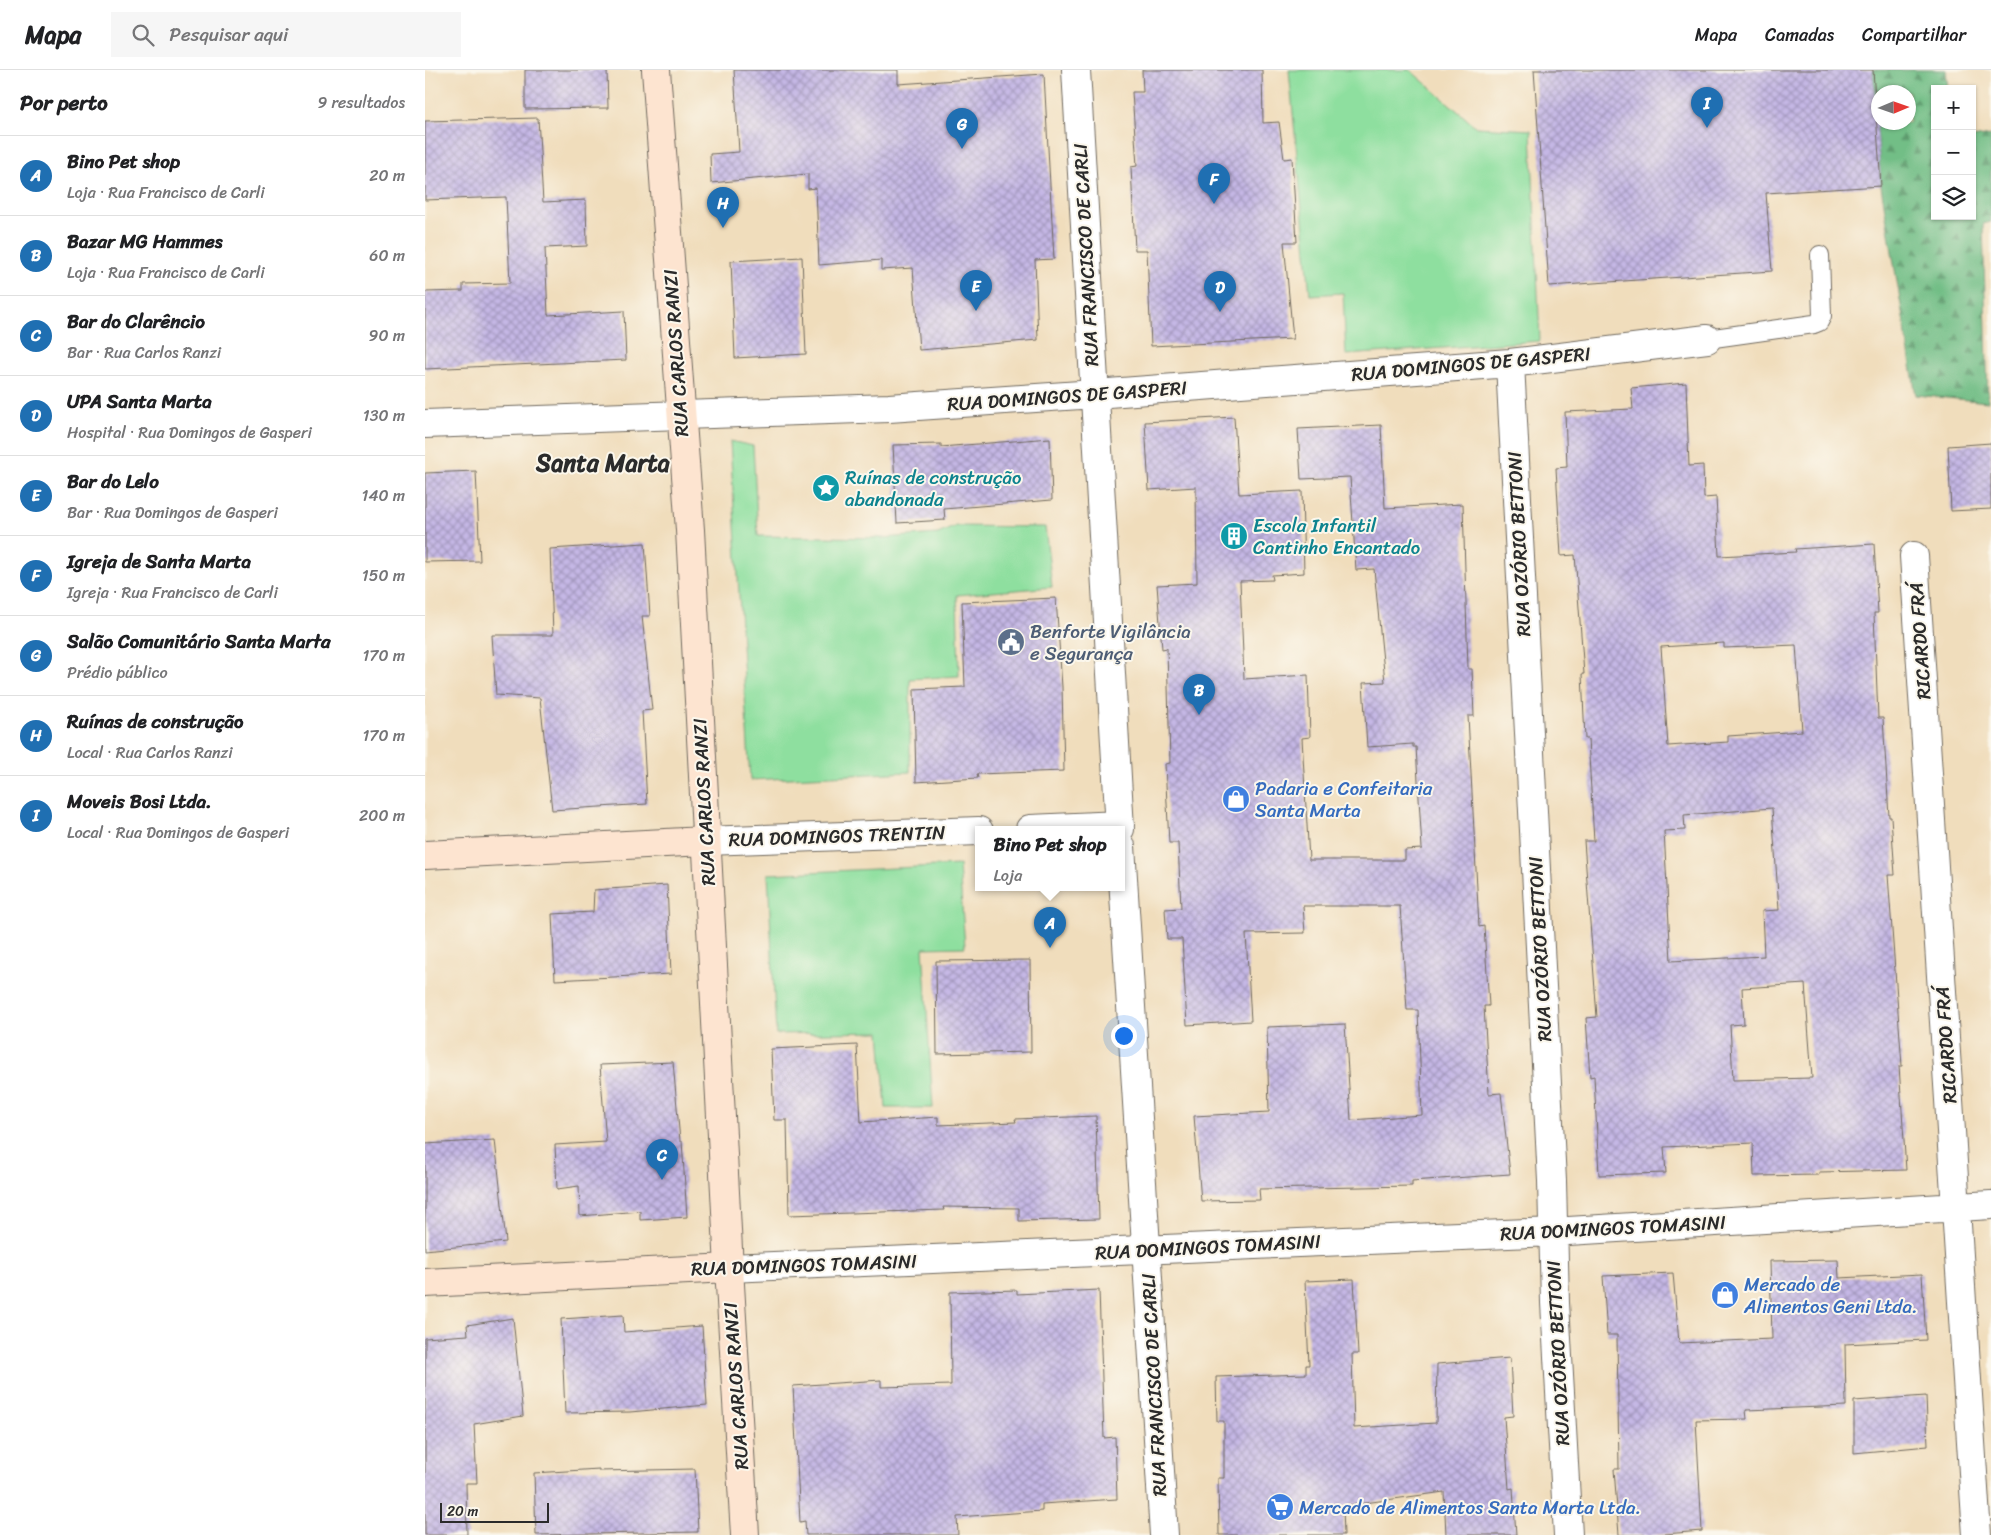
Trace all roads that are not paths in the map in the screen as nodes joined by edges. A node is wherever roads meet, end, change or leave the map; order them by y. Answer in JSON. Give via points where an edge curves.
{"nodes":[{"id":1,"x":656,"y":70,"type":"edge"},
{"id":2,"x":1075,"y":70,"type":"edge"},
{"id":3,"x":1819,"y":254,"type":"dead end"},
{"id":4,"x":1707,"y":339,"type":"joint"},
{"id":5,"x":1510,"y":363,"type":"junction"},
{"id":6,"x":1095,"y":394,"type":"junction"},
{"id":7,"x":681,"y":416,"type":"junction"},
{"id":8,"x":425,"y":424,"type":"edge"},
{"id":9,"x":1914,"y":556,"type":"dead end"},
{"id":10,"x":1121,"y":826,"type":"edge"},
{"id":11,"x":975,"y":831,"type":"edge"},
{"id":12,"x":705,"y":841,"type":"junction"},
{"id":13,"x":425,"y":855,"type":"edge"},
{"id":14,"x":1124,"y":891,"type":"edge"},
{"id":15,"x":1991,"y":1205,"type":"edge"},
{"id":16,"x":1957,"y":1207,"type":"junction"},
{"id":17,"x":1552,"y":1232,"type":"junction"},
{"id":18,"x":1146,"y":1249,"type":"junction"},
{"id":19,"x":729,"y":1268,"type":"junction"},
{"id":20,"x":425,"y":1283,"type":"edge"},
{"id":21,"x":745,"y":1535,"type":"edge"},
{"id":22,"x":1163,"y":1535,"type":"edge"},
{"id":23,"x":1568,"y":1535,"type":"edge"},
{"id":24,"x":1977,"y":1535,"type":"edge"}],
"edges":[{"from":1,"to":7,"type":"main road","name":"RUA CARLOS RANZI"},
{"from":2,"to":6,"type":"street","name":"RUA FRANCISCO DE CARLI"},
{"from":3,"to":4,"type":"lane","via":[[1822,316],[1819,322]]},
{"from":4,"to":5,"type":"street","name":"RUA DOMINGOS DE GASPERI"},
{"from":5,"to":6,"type":"street","name":"RUA DOMINGOS DE GASPERI"},
{"from":5,"to":17,"type":"street","name":"RUA OZÓRIO BETTONI","via":[[1552,1180]]},
{"from":6,"to":7,"type":"street","name":"RUA DOMINGOS DE GASPERI","via":[[889,408]]},
{"from":6,"to":10,"type":"street","name":"RUA FRANCISCO DE CARLI"},
{"from":7,"to":8,"type":"street","name":"RUA DOMINGOS DE GASPERI"},
{"from":7,"to":12,"type":"main road","name":"RUA CARLOS RANZI","via":[[690,530]]},
{"from":9,"to":16,"type":"street","name":"RICARDO FRÁ"},
{"from":11,"to":12,"type":"street","name":"RUA DOMINGOS TRENTIN"},
{"from":12,"to":13,"type":"main road","name":"RUA DOMINGOS TRENTIN"},
{"from":12,"to":19,"type":"main road","name":"RUA CARLOS RANZI"},
{"from":14,"to":18,"type":"street","name":"RUA FRANCISCO DE CARLI"},
{"from":15,"to":16,"type":"street","name":"RUA DOMINGOS TOMASINI"},
{"from":16,"to":17,"type":"street","name":"RUA DOMINGOS TOMASINI"},
{"from":16,"to":24,"type":"street","name":"RICARDO FRÁ"},
{"from":17,"to":18,"type":"street","name":"RUA DOMINGOS TOMASINI"},
{"from":17,"to":23,"type":"street","name":"RUA OZÓRIO BETTONI"},
{"from":18,"to":19,"type":"street","name":"RUA DOMINGOS TOMASINI"},
{"from":18,"to":22,"type":"street","name":"RUA FRANCISCO DE CARLI"},
{"from":19,"to":20,"type":"main road","name":"RUA DOMINGOS TOMASINI"},
{"from":19,"to":21,"type":"main road","name":"RUA CARLOS RANZI"}]}
